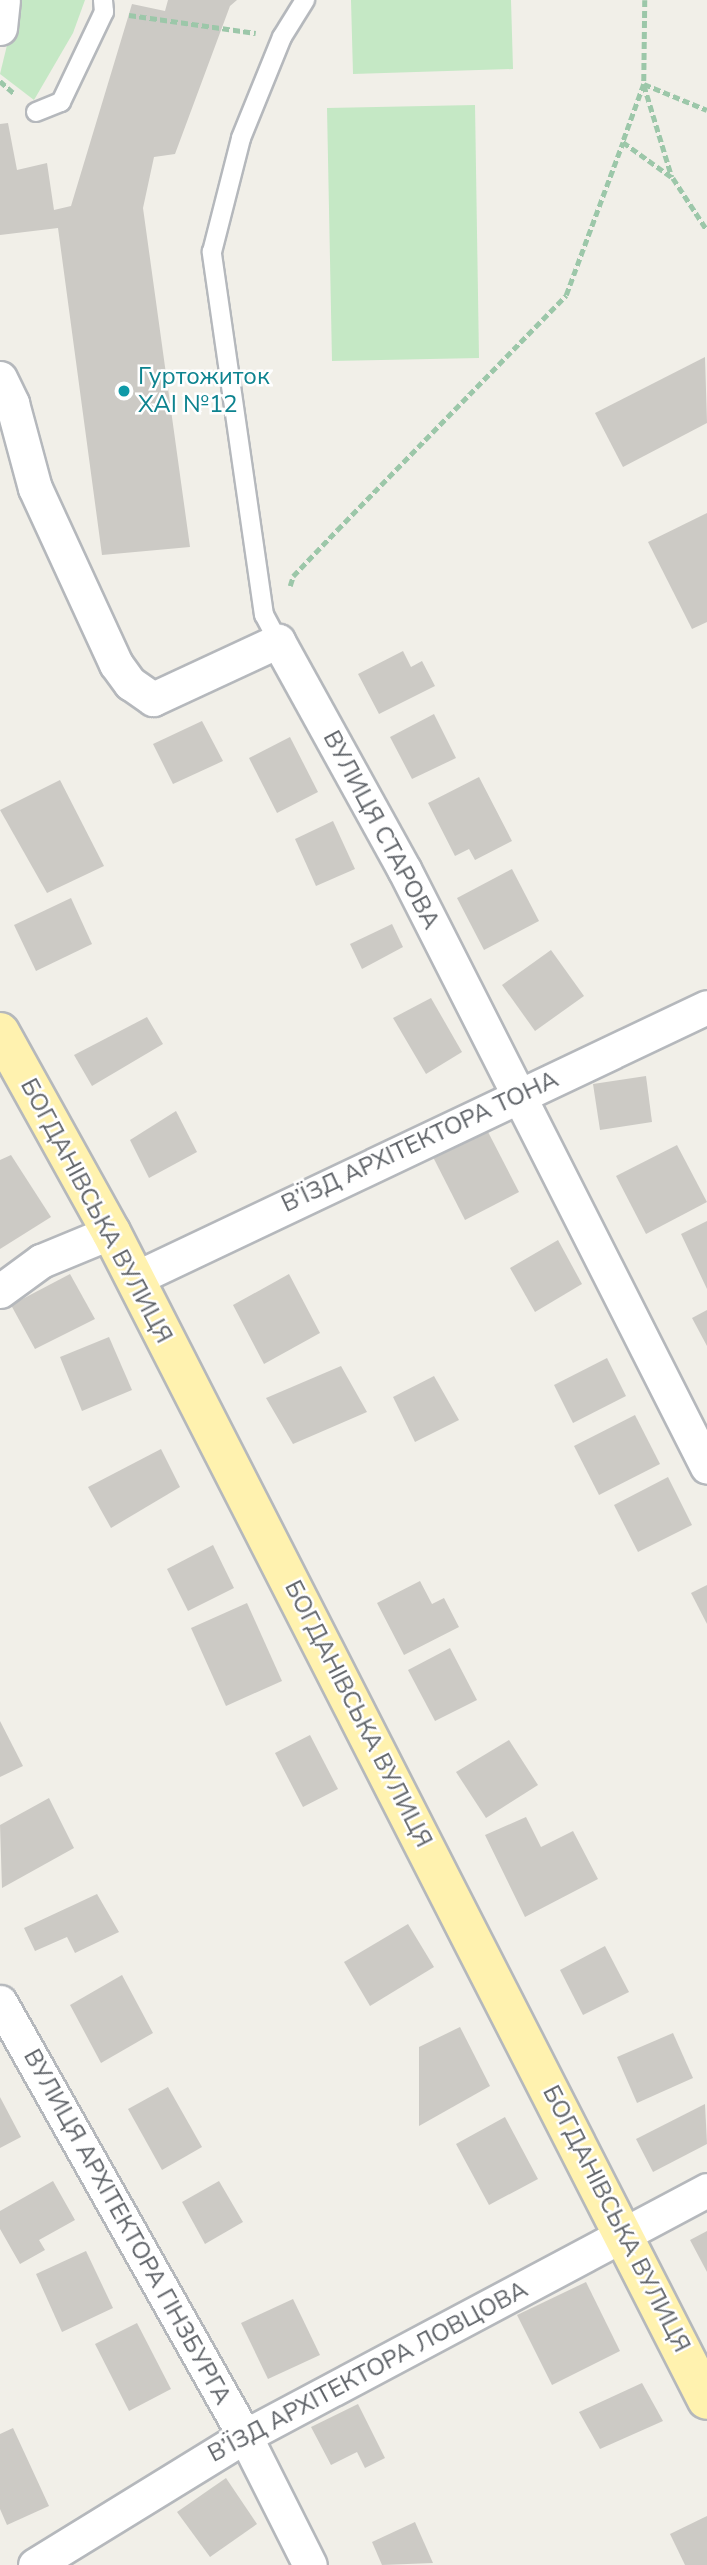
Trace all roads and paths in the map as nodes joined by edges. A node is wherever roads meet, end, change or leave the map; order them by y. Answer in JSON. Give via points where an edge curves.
{"nodes":[{"id":1,"x":3,"y":0,"type":"edge"},
{"id":2,"x":304,"y":0,"type":"edge"},
{"id":3,"x":645,"y":0,"type":"edge"},
{"id":4,"x":104,"y":6,"type":"edge"},
{"id":5,"x":0,"y":28,"type":"edge"},
{"id":6,"x":282,"y":37,"type":"junction"},
{"id":7,"x":644,"y":84,"type":"junction"},
{"id":8,"x":707,"y":110,"type":"edge"},
{"id":9,"x":36,"y":112,"type":"dead end"},
{"id":10,"x":623,"y":142,"type":"junction"},
{"id":11,"x":673,"y":178,"type":"junction"},
{"id":12,"x":707,"y":230,"type":"edge"},
{"id":13,"x":0,"y":378,"type":"edge"},
{"id":14,"x":274,"y":634,"type":"junction"},
{"id":15,"x":707,"y":1007,"type":"edge"},
{"id":16,"x":0,"y":1032,"type":"edge"},
{"id":17,"x":518,"y":1095,"type":"junction"},
{"id":18,"x":111,"y":1231,"type":"junction"},
{"id":19,"x":134,"y":1279,"type":"junction"},
{"id":20,"x":0,"y":1291,"type":"edge"},
{"id":21,"x":707,"y":1466,"type":"edge"},
{"id":22,"x":0,"y":2002,"type":"edge"},
{"id":23,"x":707,"y":2190,"type":"edge"},
{"id":24,"x":625,"y":2234,"type":"junction"},
{"id":25,"x":707,"y":2400,"type":"edge"},
{"id":26,"x":245,"y":2436,"type":"junction"},
{"id":27,"x":35,"y":2565,"type":"edge"},
{"id":28,"x":310,"y":2565,"type":"edge"}],
"edges":[{"from":1,"to":5,"type":"street"},
{"from":2,"to":6,"type":"lane"},
{"from":3,"to":7,"type":"path"},
{"from":4,"to":6,"type":"path"},
{"from":4,"to":9,"type":"lane","via":[[61,102]]},
{"from":6,"to":14,"type":"lane","via":[[241,138],[212,252],[264,615]]},
{"from":7,"to":8,"type":"path"},
{"from":7,"to":10,"type":"path"},
{"from":7,"to":11,"type":"path"},
{"from":10,"to":11,"type":"path"},
{"from":10,"to":14,"type":"path","via":[[566,295],[293,576]]},
{"from":11,"to":12,"type":"path"},
{"from":13,"to":14,"type":"street","via":[[12,403],[35,488],[116,664],[130,682],[153,699]]},
{"from":14,"to":17,"type":"street","name":"ВУЛИЦЯ СТАРОВА","via":[[404,869]]},
{"from":15,"to":17,"type":"street","name":"В’ЇЗД АРХІТЕКТОРА ТОНА"},
{"from":16,"to":18,"type":"main road","name":"БОГДАНІВСЬКА ВУЛИЦЯ"},
{"from":17,"to":19,"type":"street","name":"В’ЇЗД АРХІТЕКТОРА ТОНА"},
{"from":17,"to":21,"type":"street","name":"ВУЛИЦЯ СТАРОВА"},
{"from":18,"to":19,"type":"main road","name":"БОГДАНІВСЬКА ВУЛИЦЯ"},
{"from":18,"to":20,"type":"street","via":[[41,1261]]},
{"from":19,"to":24,"type":"main road","name":"БОГДАНІВСЬКА ВУЛИЦЯ"},
{"from":22,"to":26,"type":"street","name":"ВУЛИЦЯ АРХІТЕКТОРА ГІНЗБУРГА"},
{"from":23,"to":24,"type":"street","name":"В’ЇЗД АРХІТЕКТОРА ЛОВЦОВА"},
{"from":24,"to":25,"type":"main road","name":"БОГДАНІВСЬКА ВУЛИЦЯ"},
{"from":24,"to":26,"type":"street","name":"В’ЇЗД АРХІТЕКТОРА ЛОВЦОВА"},
{"from":26,"to":27,"type":"street","name":"В’ЇЗД АРХІТЕКТОРА ЛОВЦОВА"},
{"from":26,"to":28,"type":"street","name":"ВУЛИЦЯ АРХІТЕКТОРА ГІНЗБУРГА"}]}
